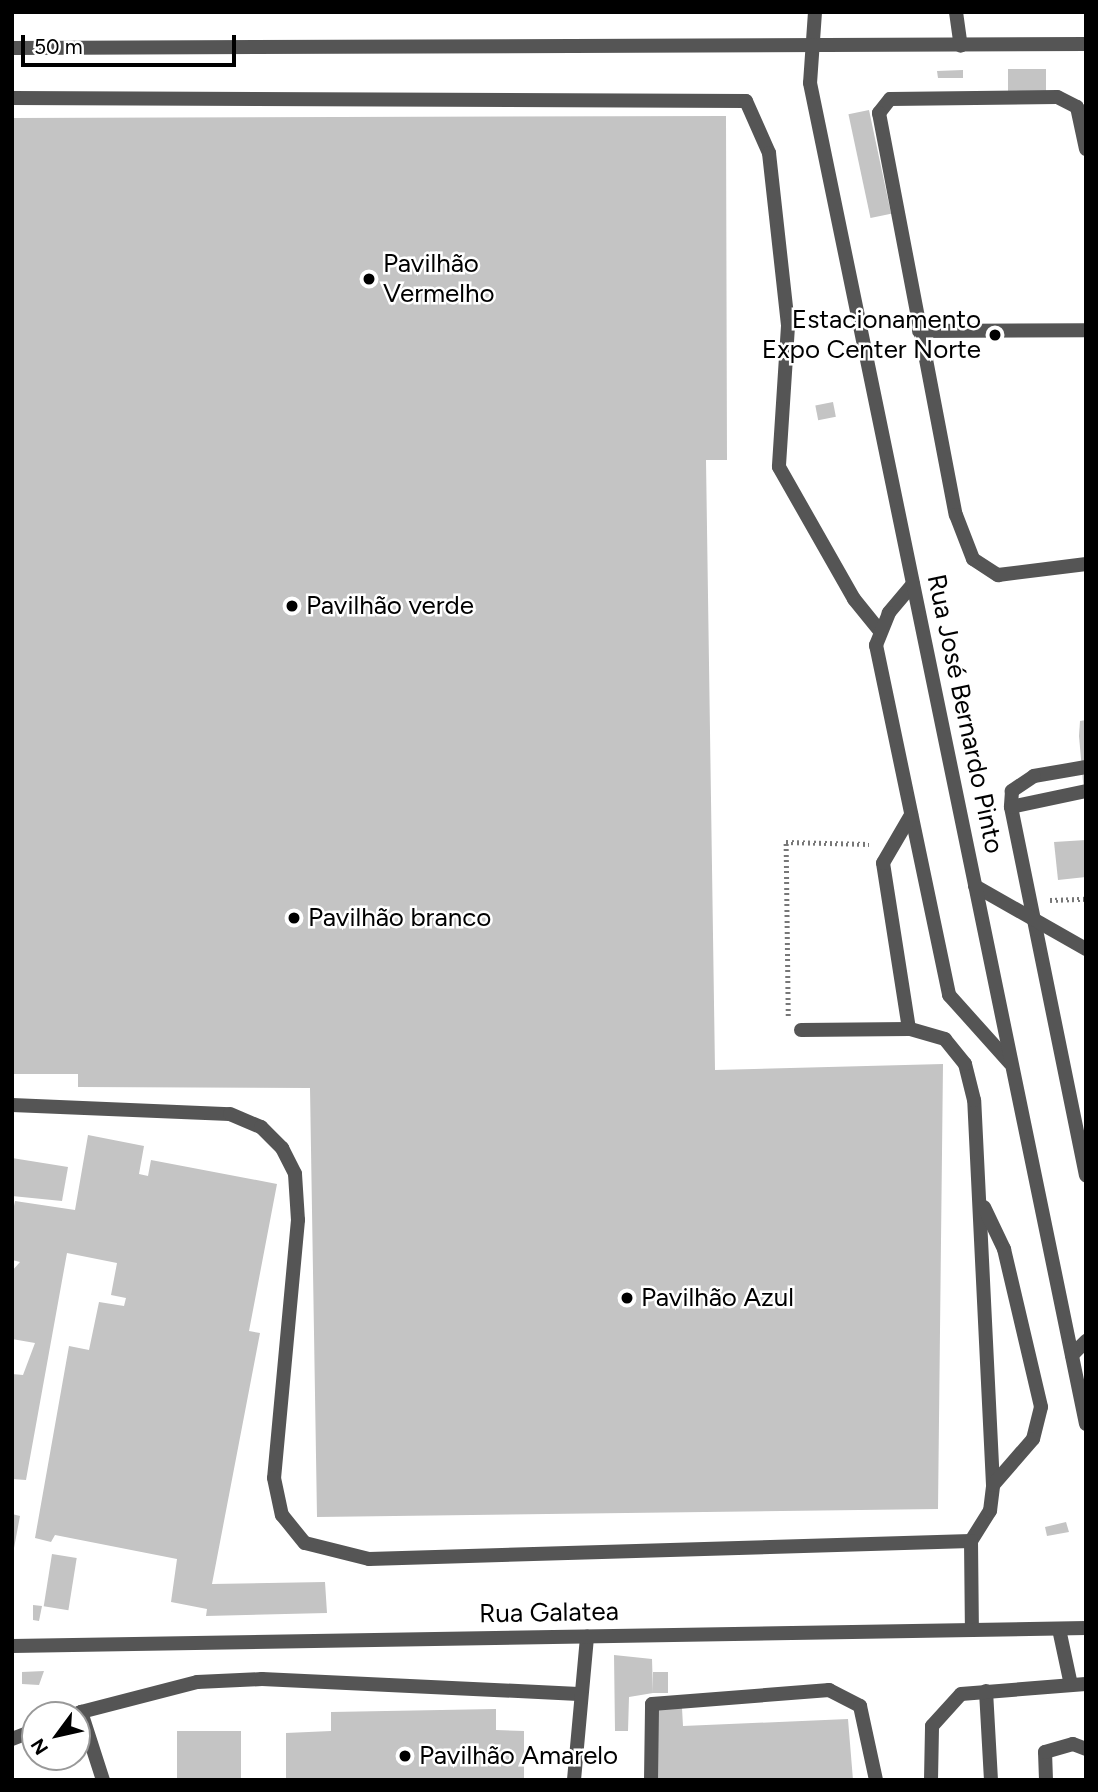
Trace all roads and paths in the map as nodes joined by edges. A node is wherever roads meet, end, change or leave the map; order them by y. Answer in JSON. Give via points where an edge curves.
{"nodes":[{"id":1,"x":815,"y":12,"type":"edge"},
{"id":2,"x":956,"y":12,"type":"edge"},
{"id":3,"x":1086,"y":44,"type":"edge"},
{"id":4,"x":961,"y":46,"type":"junction"},
{"id":5,"x":12,"y":48,"type":"edge"},
{"id":6,"x":812,"y":48,"type":"junction"},
{"id":7,"x":12,"y":98,"type":"edge"},
{"id":8,"x":1086,"y":149,"type":"edge"},
{"id":9,"x":1086,"y":330,"type":"edge"},
{"id":10,"x":919,"y":331,"type":"junction"},
{"id":11,"x":1086,"y":564,"type":"edge"},
{"id":12,"x":913,"y":584,"type":"junction"},
{"id":13,"x":879,"y":630,"type":"junction"},
{"id":14,"x":1086,"y":767,"type":"edge"},
{"id":15,"x":1086,"y":791,"type":"edge"},
{"id":16,"x":1012,"y":807,"type":"junction"},
{"id":17,"x":911,"y":815,"type":"junction"},
{"id":18,"x":890,"y":850,"type":"junction"},
{"id":19,"x":975,"y":886,"type":"junction"},
{"id":20,"x":1033,"y":917,"type":"junction"},
{"id":21,"x":1086,"y":949,"type":"edge"},
{"id":22,"x":909,"y":1029,"type":"junction"},
{"id":23,"x":801,"y":1030,"type":"joint"},
{"id":24,"x":1010,"y":1063,"type":"junction"},
{"id":25,"x":12,"y":1105,"type":"edge"},
{"id":26,"x":1086,"y":1175,"type":"edge"},
{"id":27,"x":980,"y":1198,"type":"junction"},
{"id":28,"x":1086,"y":1341,"type":"edge"},
{"id":29,"x":1072,"y":1355,"type":"junction"},
{"id":30,"x":1086,"y":1424,"type":"edge"},
{"id":31,"x":993,"y":1485,"type":"junction"},
{"id":32,"x":971,"y":1541,"type":"junction"},
{"id":33,"x":1086,"y":1628,"type":"edge"},
{"id":34,"x":1059,"y":1629,"type":"junction"},
{"id":35,"x":972,"y":1630,"type":"junction"},
{"id":36,"x":587,"y":1637,"type":"junction"},
{"id":37,"x":12,"y":1646,"type":"edge"},
{"id":38,"x":1078,"y":1685,"type":"edge"},
{"id":39,"x":986,"y":1691,"type":"junction"},
{"id":40,"x":579,"y":1694,"type":"junction"},
{"id":41,"x":91,"y":1711,"type":"edge"},
{"id":42,"x":91,"y":1748,"type":"edge"},
{"id":43,"x":1086,"y":1749,"type":"edge"},
{"id":44,"x":103,"y":1780,"type":"edge"},
{"id":45,"x":574,"y":1780,"type":"edge"},
{"id":46,"x":651,"y":1780,"type":"edge"},
{"id":47,"x":876,"y":1780,"type":"edge"},
{"id":48,"x":931,"y":1780,"type":"edge"},
{"id":49,"x":991,"y":1780,"type":"edge"},
{"id":50,"x":1046,"y":1780,"type":"edge"}],
"edges":[{"from":1,"to":6,"type":"street","name":"Rua José Bernardo Pinto"},
{"from":2,"to":4,"type":"street"},
{"from":3,"to":4,"type":"street"},
{"from":4,"to":6,"type":"street"},
{"from":5,"to":6,"type":"street"},
{"from":6,"to":12,"type":"street","name":"Rua José Bernardo Pinto","via":[[810,83]]},
{"from":7,"to":13,"type":"street","via":[[747,101],[769,153],[788,326],[779,467],[854,599]]},
{"from":8,"to":10,"type":"street","via":[[1077,107],[1057,97],[890,99],[882,104],[883,156]]},
{"from":9,"to":10,"type":"street"},
{"from":10,"to":11,"type":"street","via":[[956,515],[972,559],[998,575]]},
{"from":12,"to":13,"type":"street"},
{"from":12,"to":19,"type":"street","name":"Rua José Bernardo Pinto"},
{"from":13,"to":17,"type":"street","via":[[876,646]]},
{"from":14,"to":16,"type":"street","via":[[1034,776],[1012,791]]},
{"from":15,"to":16,"type":"street"},
{"from":16,"to":20,"type":"street"},
{"from":17,"to":18,"type":"street"},
{"from":17,"to":24,"type":"street","via":[[950,995]]},
{"from":18,"to":22,"type":"street","via":[[883,863]]},
{"from":18,"to":23,"type":"path","via":[[856,841],[786,842],[788,1030]]},
{"from":19,"to":20,"type":"street"},
{"from":19,"to":24,"type":"street","name":"Rua José Bernardo Pinto"},
{"from":20,"to":21,"type":"street"},
{"from":20,"to":26,"type":"street"},
{"from":22,"to":23,"type":"street"},
{"from":22,"to":27,"type":"street","via":[[945,1040],[965,1064],[974,1100]]},
{"from":24,"to":29,"type":"street","name":"Rua José Bernardo Pinto"},
{"from":25,"to":32,"type":"street","via":[[230,1114],[261,1127],[282,1149],[295,1174],[298,1220],[274,1478],[282,1515],[305,1543],[369,1559]]},
{"from":27,"to":31,"type":"street"},
{"from":27,"to":31,"type":"street","via":[[1004,1249],[1041,1407],[1033,1439]]},
{"from":28,"to":29,"type":"street"},
{"from":29,"to":30,"type":"street","name":"Rua José Bernardo Pinto"},
{"from":31,"to":32,"type":"street","via":[[990,1511]]},
{"from":32,"to":35,"type":"street"},
{"from":33,"to":34,"type":"street","name":"Rua Galatea"},
{"from":34,"to":35,"type":"street","name":"Rua Galatea"},
{"from":34,"to":38,"type":"street"},
{"from":35,"to":36,"type":"street","name":"Rua Galatea"},
{"from":36,"to":37,"type":"street","name":"Rua Galatea"},
{"from":36,"to":40,"type":"street"},
{"from":38,"to":39,"type":"street"},
{"from":39,"to":48,"type":"street","via":[[961,1694],[945,1705],[932,1726]]},
{"from":39,"to":49,"type":"street"},
{"from":40,"to":41,"type":"street","via":[[262,1679],[197,1682]]},
{"from":40,"to":45,"type":"street"},
{"from":42,"to":44,"type":"street"},
{"from":43,"to":50,"type":"street","via":[[1073,1744],[1045,1752]]},
{"from":46,"to":47,"type":"street","via":[[652,1704],[829,1690],[860,1706]]}]}
